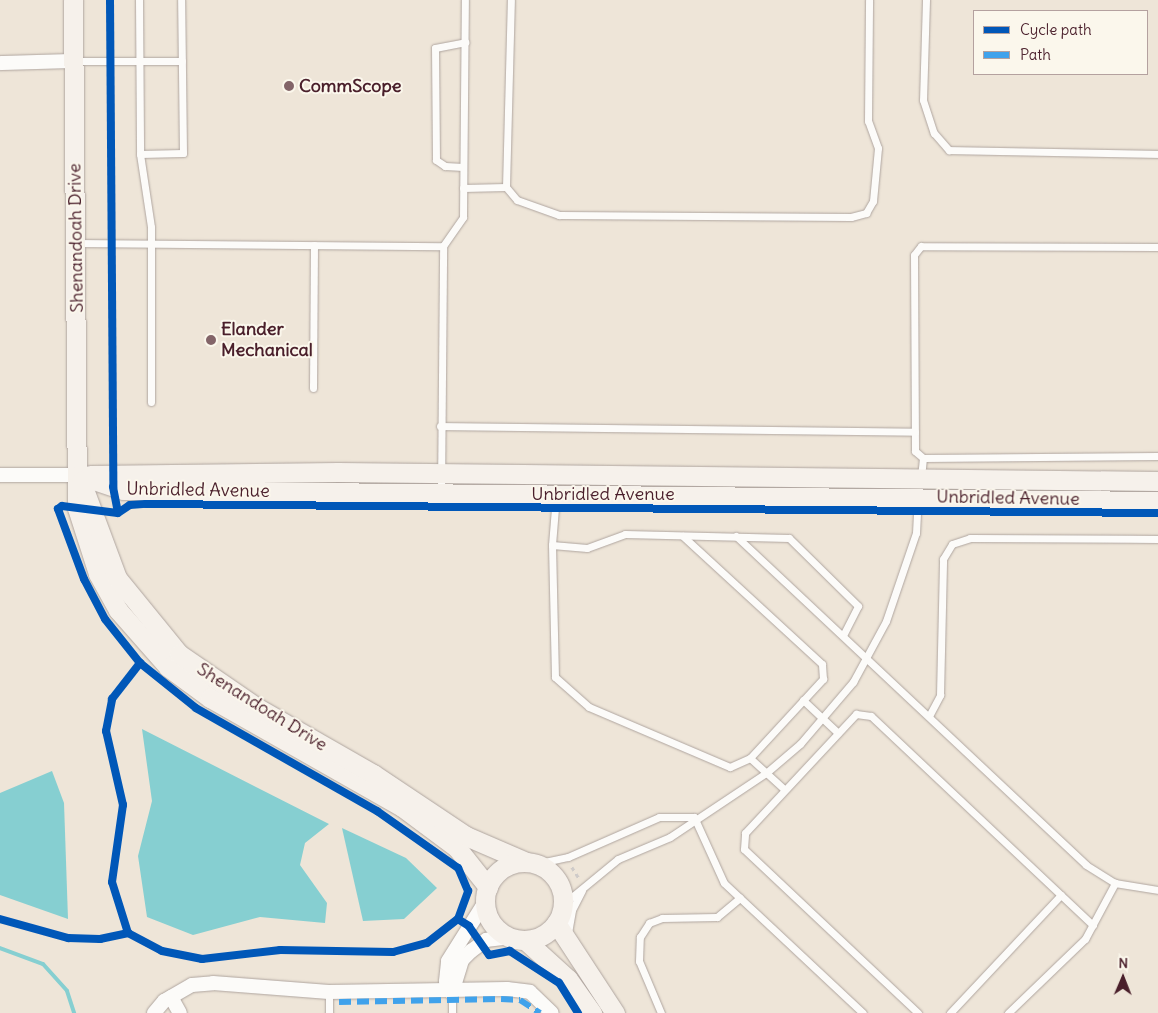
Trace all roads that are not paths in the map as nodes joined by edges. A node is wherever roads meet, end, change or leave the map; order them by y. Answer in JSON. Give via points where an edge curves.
{"nodes":[{"id":1,"x":73,"y":0,"type":"edge"},
{"id":2,"x":139,"y":0,"type":"edge"},
{"id":3,"x":181,"y":0,"type":"edge"},
{"id":4,"x":465,"y":0,"type":"edge"},
{"id":5,"x":511,"y":0,"type":"edge"},
{"id":6,"x":869,"y":0,"type":"edge"},
{"id":7,"x":926,"y":0,"type":"edge"},
{"id":8,"x":465,"y":42,"type":"junction"},
{"id":9,"x":74,"y":61,"type":"junction"},
{"id":10,"x":140,"y":61,"type":"junction"},
{"id":11,"x":182,"y":62,"type":"junction"},
{"id":12,"x":0,"y":63,"type":"edge"},
{"id":13,"x":140,"y":154,"type":"junction"},
{"id":14,"x":1158,"y":154,"type":"edge"},
{"id":15,"x":464,"y":166,"type":"junction"},
{"id":16,"x":506,"y":187,"type":"junction"},
{"id":17,"x":463,"y":188,"type":"junction"},
{"id":18,"x":76,"y":243,"type":"junction"},
{"id":19,"x":151,"y":244,"type":"junction"},
{"id":20,"x":314,"y":245,"type":"junction"},
{"id":21,"x":443,"y":246,"type":"junction"},
{"id":22,"x":1158,"y":247,"type":"edge"},
{"id":23,"x":313,"y":388,"type":"dead end"},
{"id":24,"x":152,"y":402,"type":"dead end"},
{"id":25,"x":440,"y":426,"type":"junction"},
{"id":26,"x":915,"y":432,"type":"junction"},
{"id":27,"x":1158,"y":456,"type":"edge"},
{"id":28,"x":923,"y":458,"type":"junction"},
{"id":29,"x":441,"y":473,"type":"junction"},
{"id":30,"x":0,"y":475,"type":"edge"},
{"id":31,"x":79,"y":475,"type":"junction"},
{"id":32,"x":1158,"y":481,"type":"edge"},
{"id":33,"x":920,"y":487,"type":"junction"},
{"id":34,"x":441,"y":492,"type":"junction"},
{"id":35,"x":556,"y":494,"type":"junction"},
{"id":36,"x":1158,"y":501,"type":"edge"},
{"id":37,"x":684,"y":536,"type":"junction"},
{"id":38,"x":736,"y":536,"type":"junction"},
{"id":39,"x":1158,"y":539,"type":"edge"},
{"id":40,"x":552,"y":545,"type":"junction"},
{"id":41,"x":843,"y":635,"type":"junction"},
{"id":42,"x":866,"y":656,"type":"junction"},
{"id":43,"x":803,"y":700,"type":"junction"},
{"id":44,"x":929,"y":716,"type":"junction"},
{"id":45,"x":822,"y":718,"type":"junction"},
{"id":46,"x":838,"y":734,"type":"junction"},
{"id":47,"x":750,"y":758,"type":"junction"},
{"id":48,"x":766,"y":773,"type":"junction"},
{"id":49,"x":784,"y":789,"type":"junction"},
{"id":50,"x":694,"y":817,"type":"junction"},
{"id":51,"x":530,"y":863,"type":"junction"},
{"id":52,"x":586,"y":883,"type":"junction"},
{"id":53,"x":1115,"y":883,"type":"junction"},
{"id":54,"x":1158,"y":890,"type":"edge"},
{"id":55,"x":487,"y":895,"type":"junction"},
{"id":56,"x":1061,"y":895,"type":"junction"},
{"id":57,"x":740,"y":898,"type":"junction"},
{"id":58,"x":562,"y":905,"type":"junction"},
{"id":59,"x":556,"y":923,"type":"junction"},
{"id":60,"x":1092,"y":925,"type":"junction"},
{"id":61,"x":517,"y":939,"type":"junction"},
{"id":62,"x":573,"y":953,"type":"junction"},
{"id":63,"x":457,"y":958,"type":"junction"},
{"id":64,"x":329,"y":992,"type":"junction"},
{"id":65,"x":452,"y":993,"type":"junction"},
{"id":66,"x":171,"y":997,"type":"junction"},
{"id":67,"x":154,"y":1013,"type":"edge"},
{"id":68,"x":180,"y":1013,"type":"edge"},
{"id":69,"x":329,"y":1013,"type":"edge"},
{"id":70,"x":452,"y":1013,"type":"edge"},
{"id":71,"x":552,"y":1013,"type":"edge"},
{"id":72,"x":592,"y":1013,"type":"edge"},
{"id":73,"x":615,"y":1013,"type":"edge"},
{"id":74,"x":660,"y":1013,"type":"edge"},
{"id":75,"x":863,"y":1013,"type":"edge"},
{"id":76,"x":918,"y":1013,"type":"edge"},
{"id":77,"x":950,"y":1013,"type":"edge"},
{"id":78,"x":1008,"y":1013,"type":"edge"}],
"edges":[{"from":1,"to":9,"type":"street","name":"Shenandoah Drive"},
{"from":2,"to":10,"type":"lane"},
{"from":3,"to":11,"type":"lane"},
{"from":4,"to":8,"type":"lane"},
{"from":5,"to":16,"type":"lane"},
{"from":6,"to":16,"type":"lane","via":[[868,121],[878,148],[873,201],[866,214],[851,217],[559,215],[517,200]]},
{"from":7,"to":14,"type":"lane","via":[[923,100],[934,134],[949,150]]},
{"from":8,"to":15,"type":"lane"},
{"from":8,"to":15,"type":"lane","via":[[435,48],[436,160],[445,166]]},
{"from":9,"to":10,"type":"lane"},
{"from":9,"to":12,"type":"street"},
{"from":9,"to":18,"type":"street","name":"Shenandoah Drive"},
{"from":10,"to":11,"type":"lane"},
{"from":10,"to":13,"type":"lane"},
{"from":11,"to":13,"type":"lane","via":[[183,153]]},
{"from":13,"to":19,"type":"lane"},
{"from":15,"to":17,"type":"lane"},
{"from":16,"to":17,"type":"lane"},
{"from":17,"to":21,"type":"lane","via":[[463,217]]},
{"from":18,"to":19,"type":"lane"},
{"from":18,"to":31,"type":"street","name":"Shenandoah Drive"},
{"from":19,"to":20,"type":"lane"},
{"from":19,"to":24,"type":"lane"},
{"from":20,"to":21,"type":"lane"},
{"from":20,"to":23,"type":"lane"},
{"from":21,"to":25,"type":"lane"},
{"from":22,"to":26,"type":"lane","via":[[922,246],[914,255]]},
{"from":25,"to":26,"type":"lane"},
{"from":25,"to":29,"type":"lane"},
{"from":26,"to":28,"type":"lane","via":[[915,451]]},
{"from":27,"to":28,"type":"lane"},
{"from":28,"to":33,"type":"lane"},
{"from":29,"to":31,"type":"street","name":"Unbridled Avenue"},
{"from":29,"to":33,"type":"street","name":"Unbridled Avenue"},
{"from":29,"to":34,"type":"lane"},
{"from":30,"to":31,"type":"street"},
{"from":31,"to":34,"type":"street","name":"Unbridled Avenue","via":[[123,490]]},
{"from":31,"to":51,"type":"street","name":"Shenandoah Drive","via":[[117,578],[179,654],[256,708],[373,774],[466,836]]},
{"from":31,"to":55,"type":"street","name":"Shenandoah Drive","via":[[78,514],[98,574],[118,610],[162,660],[210,698],[402,807],[457,848]]},
{"from":32,"to":33,"type":"street","name":"Unbridled Avenue"},
{"from":33,"to":35,"type":"street","name":"Unbridled Avenue"},
{"from":33,"to":36,"type":"street","name":"Unbridled Avenue"},
{"from":33,"to":42,"type":"lane","via":[[916,533],[886,621]]},
{"from":34,"to":35,"type":"street","name":"Unbridled Avenue"},
{"from":35,"to":40,"type":"lane"},
{"from":37,"to":38,"type":"lane"},
{"from":37,"to":40,"type":"lane","via":[[625,534],[587,548]]},
{"from":37,"to":43,"type":"lane","via":[[822,664],[823,679]]},
{"from":38,"to":41,"type":"lane"},
{"from":38,"to":41,"type":"lane","via":[[789,538],[858,606]]},
{"from":39,"to":44,"type":"lane","via":[[970,538],[952,544],[943,559],[940,695]]},
{"from":40,"to":47,"type":"lane","via":[[555,677],[589,707],[686,750],[730,767]]},
{"from":41,"to":42,"type":"lane"},
{"from":42,"to":44,"type":"lane"},
{"from":42,"to":45,"type":"lane","via":[[853,682]]},
{"from":43,"to":45,"type":"lane"},
{"from":43,"to":47,"type":"lane"},
{"from":44,"to":53,"type":"lane","via":[[1086,865]]},
{"from":45,"to":46,"type":"lane"},
{"from":45,"to":48,"type":"lane"},
{"from":46,"to":49,"type":"lane"},
{"from":46,"to":56,"type":"lane","via":[[856,714],[871,716]]},
{"from":47,"to":48,"type":"lane"},
{"from":48,"to":49,"type":"lane"},
{"from":48,"to":50,"type":"lane"},
{"from":49,"to":76,"type":"lane","via":[[745,833],[744,849]]},
{"from":50,"to":51,"type":"lane","via":[[659,817],[568,856]]},
{"from":50,"to":52,"type":"lane","via":[[670,837],[618,859]]},
{"from":50,"to":57,"type":"lane","via":[[709,858],[724,883]]},
{"from":51,"to":55,"type":"street","via":[[503,868]]},
{"from":51,"to":58,"type":"street","via":[[555,878]]},
{"from":52,"to":58,"type":"lane"},
{"from":52,"to":62,"type":"lane","via":[[568,930]]},
{"from":53,"to":54,"type":"lane"},
{"from":53,"to":60,"type":"lane"},
{"from":55,"to":61,"type":"street","via":[[492,923]]},
{"from":55,"to":63,"type":"street"},
{"from":56,"to":60,"type":"lane"},
{"from":56,"to":77,"type":"lane"},
{"from":57,"to":74,"type":"lane","via":[[717,917],[662,918],[649,924],[640,937],[639,961]]},
{"from":57,"to":75,"type":"lane"},
{"from":58,"to":59,"type":"street"},
{"from":59,"to":61,"type":"street","via":[[537,938]]},
{"from":59,"to":62,"type":"street"},
{"from":60,"to":78,"type":"lane","via":[[1085,939]]},
{"from":61,"to":63,"type":"street","via":[[486,940]]},
{"from":61,"to":72,"type":"street","via":[[568,979]]},
{"from":62,"to":73,"type":"street","via":[[594,976]]},
{"from":63,"to":65,"type":"street"},
{"from":64,"to":65,"type":"street"},
{"from":64,"to":66,"type":"street","via":[[213,983],[192,985]]},
{"from":64,"to":69,"type":"lane"},
{"from":65,"to":70,"type":"lane"},
{"from":65,"to":71,"type":"street","via":[[530,992]]},
{"from":66,"to":67,"type":"street"},
{"from":66,"to":68,"type":"street"}]}
